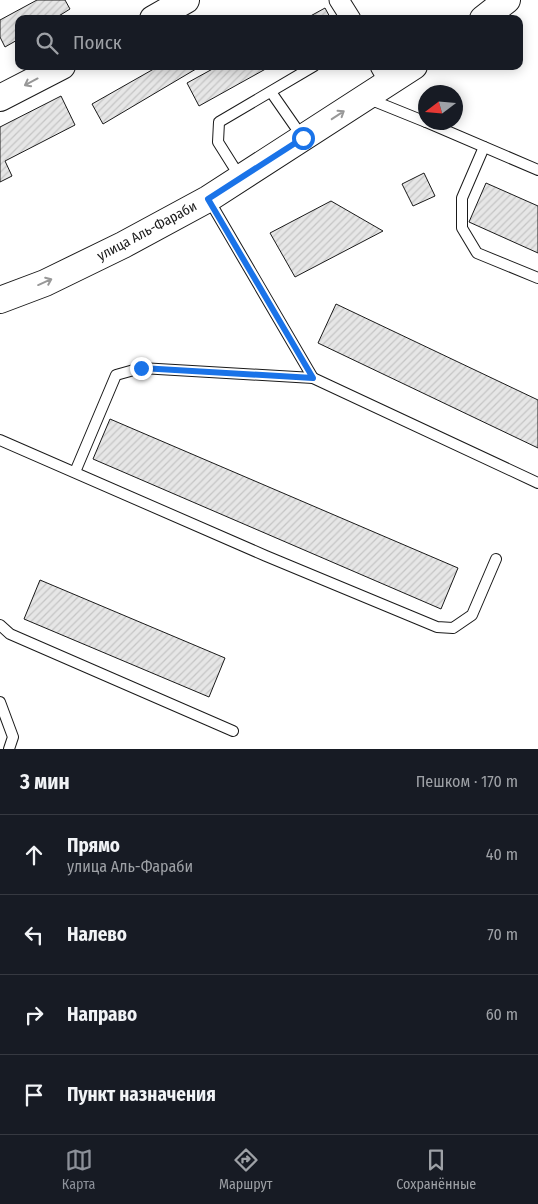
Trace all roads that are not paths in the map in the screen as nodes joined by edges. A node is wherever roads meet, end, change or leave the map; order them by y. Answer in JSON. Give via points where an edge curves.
{"nodes":[{"id":1,"x":186,"y":0,"type":"edge"},
{"id":2,"x":340,"y":0,"type":"edge"},
{"id":3,"x":507,"y":0,"type":"edge"},
{"id":4,"x":160,"y":15,"type":"edge"},
{"id":5,"x":349,"y":15,"type":"edge"},
{"id":6,"x":488,"y":15,"type":"edge"},
{"id":7,"x":54,"y":70,"type":"edge"},
{"id":8,"x":307,"y":70,"type":"edge"},
{"id":9,"x":400,"y":70,"type":"edge"},
{"id":10,"x":385,"y":74,"type":"edge"},
{"id":11,"x":271,"y":92,"type":"junction"},
{"id":12,"x":366,"y":97,"type":"junction"},
{"id":13,"x":0,"y":98,"type":"edge"},
{"id":14,"x":418,"y":119,"type":"edge"},
{"id":15,"x":445,"y":130,"type":"edge"},
{"id":16,"x":303,"y":138,"type":"junction"},
{"id":17,"x":484,"y":147,"type":"junction"},
{"id":18,"x":538,"y":170,"type":"edge"},
{"id":19,"x":241,"y":178,"type":"junction"},
{"id":20,"x":208,"y":199,"type":"junction"},
{"id":21,"x":538,"y":278,"type":"edge"},
{"id":22,"x":0,"y":300,"type":"edge"},
{"id":23,"x":313,"y":378,"type":"junction"},
{"id":24,"x":0,"y":440,"type":"edge"},
{"id":25,"x":75,"y":472,"type":"junction"},
{"id":26,"x":538,"y":483,"type":"edge"},
{"id":27,"x":496,"y":559,"type":"dead end"},
{"id":28,"x":0,"y":625,"type":"edge"},
{"id":29,"x":0,"y":702,"type":"edge"},
{"id":30,"x":233,"y":731,"type":"dead end"},
{"id":31,"x":9,"y":749,"type":"edge"}],
"edges":[{"from":1,"to":4,"type":"main road"},
{"from":2,"to":5,"type":"street"},
{"from":3,"to":6,"type":"main road"},
{"from":7,"to":13,"type":"main road","one_way":true},
{"from":8,"to":11,"type":"lane"},
{"from":9,"to":10,"type":"main road","name":"улица Аль-Фараби"},
{"from":10,"to":12,"type":"main road","name":"улица Аль-Фараби"},
{"from":11,"to":16,"type":"lane"},
{"from":11,"to":19,"type":"lane","via":[[219,122],[218,142]]},
{"from":12,"to":14,"type":"lane"},
{"from":16,"to":12,"type":"main road","name":"улица Аль-Фараби","one_way":true},
{"from":15,"to":17,"type":"lane"},
{"from":16,"to":19,"type":"main road","name":"улица Аль-Фараби"},
{"from":17,"to":18,"type":"lane"},
{"from":17,"to":21,"type":"lane","via":[[462,198],[462,228],[477,253]]},
{"from":19,"to":20,"type":"main road","name":"улица Аль-Фараби"},
{"from":22,"to":20,"type":"main road","name":"улица Аль-Фараби","one_way":true,"via":[[54,279]]},
{"from":20,"to":23,"type":"lane"},
{"from":23,"to":25,"type":"lane","via":[[141,368],[116,375]]},
{"from":23,"to":26,"type":"lane"},
{"from":24,"to":25,"type":"lane"},
{"from":25,"to":27,"type":"lane","via":[[437,627],[453,628],[472,616]]},
{"from":28,"to":30,"type":"lane","via":[[10,634]]},
{"from":29,"to":31,"type":"lane","via":[[13,737]]}]}
